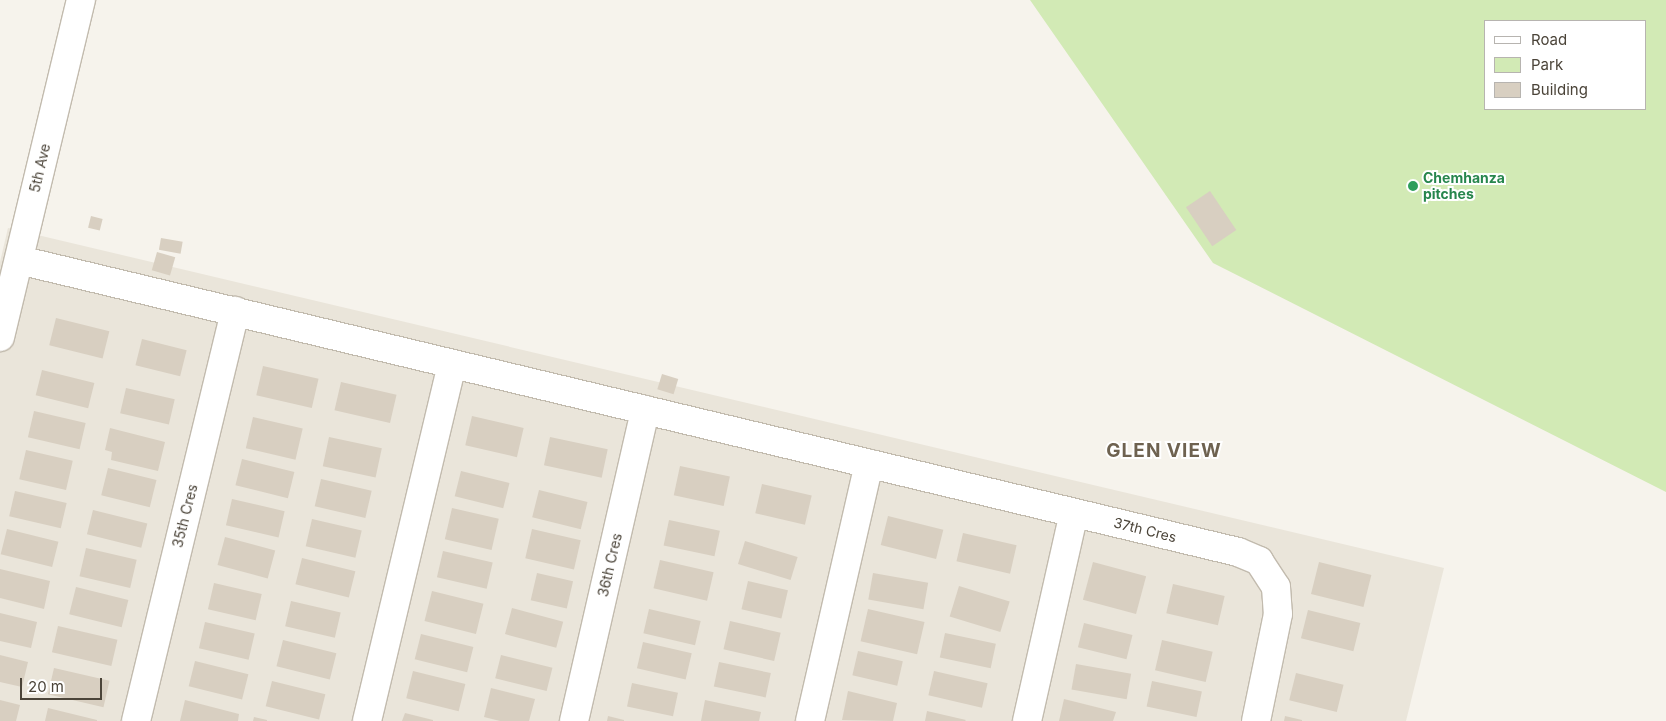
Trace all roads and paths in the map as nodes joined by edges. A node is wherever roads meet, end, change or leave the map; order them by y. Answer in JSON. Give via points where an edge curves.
{"nodes":[{"id":1,"x":80,"y":0,"type":"edge"},
{"id":2,"x":19,"y":260,"type":"junction"},
{"id":3,"x":235,"y":311,"type":"junction"},
{"id":4,"x":0,"y":337,"type":"edge"},
{"id":5,"x":452,"y":364,"type":"junction"},
{"id":6,"x":646,"y":410,"type":"junction"},
{"id":7,"x":869,"y":464,"type":"junction"},
{"id":8,"x":1074,"y":512,"type":"junction"},
{"id":9,"x":136,"y":721,"type":"edge"},
{"id":10,"x":367,"y":721,"type":"edge"},
{"id":11,"x":574,"y":721,"type":"edge"},
{"id":12,"x":810,"y":721,"type":"edge"},
{"id":13,"x":1027,"y":721,"type":"edge"},
{"id":14,"x":1256,"y":721,"type":"edge"}],
"edges":[{"from":1,"to":2,"type":"street","name":"5th Ave"},
{"from":2,"to":3,"type":"street","name":"37th Cres"},
{"from":2,"to":4,"type":"street","name":"5th Ave"},
{"from":3,"to":5,"type":"street","name":"37th Cres"},
{"from":3,"to":9,"type":"street","name":"35th Cres"},
{"from":5,"to":6,"type":"street","name":"37th Cres"},
{"from":5,"to":10,"type":"street"},
{"from":6,"to":7,"type":"street","name":"37th Cres"},
{"from":6,"to":11,"type":"street","name":"36th Cres"},
{"from":7,"to":8,"type":"street","name":"37th Cres"},
{"from":7,"to":12,"type":"street"},
{"from":8,"to":13,"type":"street"},
{"from":8,"to":14,"type":"street","name":"37th Cres","via":[[1238,552],[1259,562],[1276,587],[1278,614]]}]}
